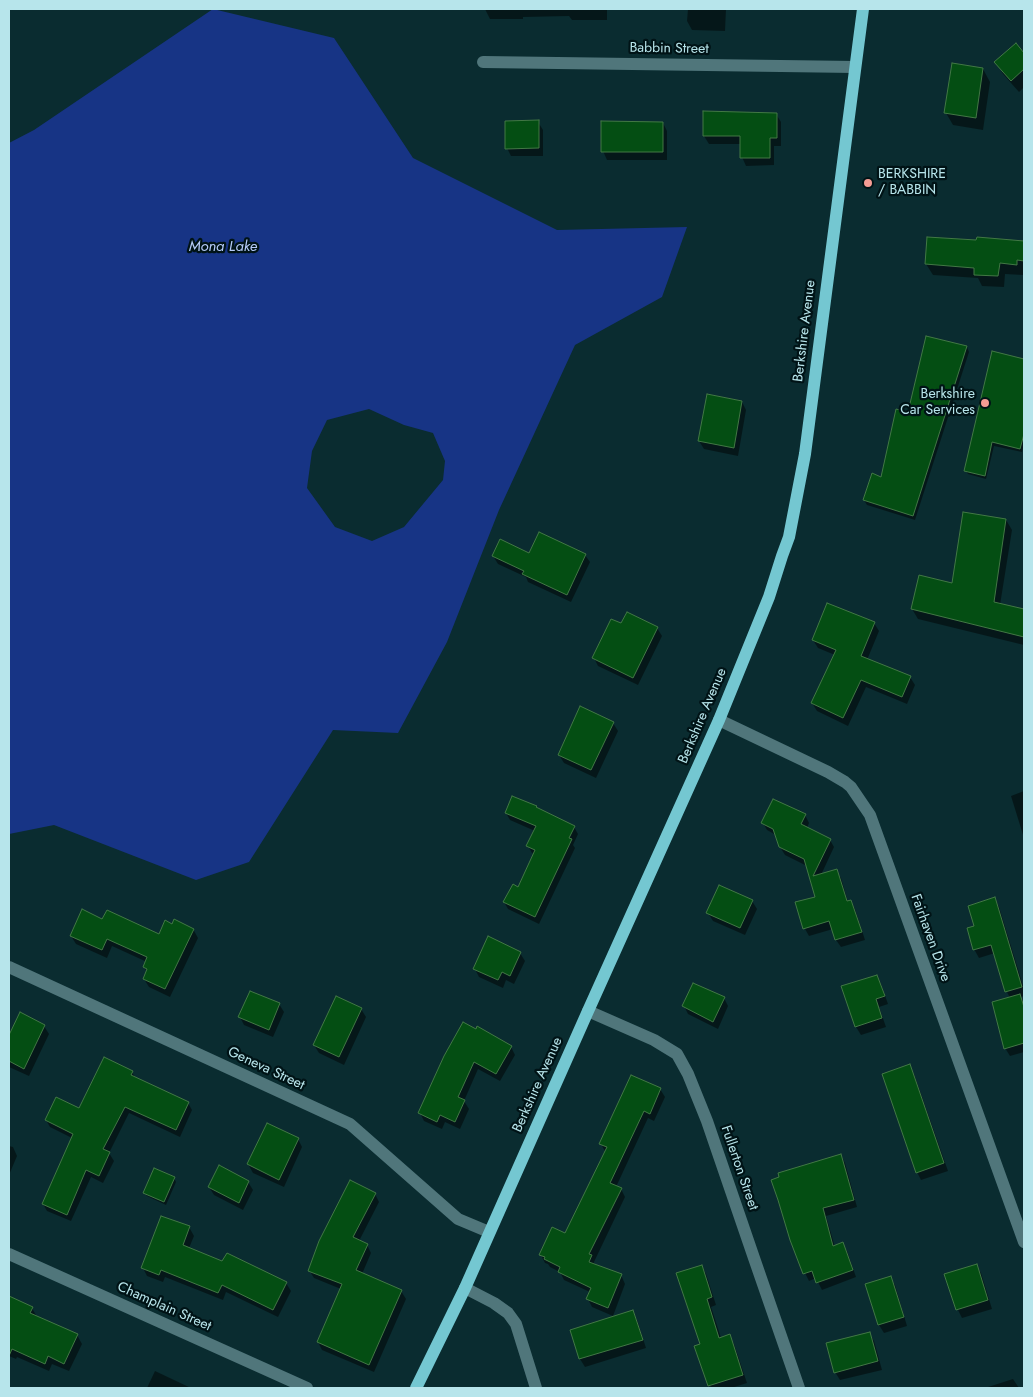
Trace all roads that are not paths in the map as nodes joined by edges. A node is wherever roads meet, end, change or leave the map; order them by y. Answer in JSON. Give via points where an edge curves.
{"nodes":[{"id":1,"x":863,"y":9,"type":"edge"},
{"id":2,"x":483,"y":62,"type":"dead end"},
{"id":3,"x":855,"y":66,"type":"junction"},
{"id":4,"x":719,"y":720,"type":"junction"},
{"id":5,"x":9,"y":967,"type":"edge"},
{"id":6,"x":588,"y":1010,"type":"junction"},
{"id":7,"x":489,"y":1232,"type":"junction"},
{"id":8,"x":1024,"y":1242,"type":"edge"},
{"id":9,"x":9,"y":1254,"type":"edge"},
{"id":10,"x":465,"y":1288,"type":"junction"},
{"id":11,"x":307,"y":1388,"type":"edge"},
{"id":12,"x":416,"y":1388,"type":"edge"},
{"id":13,"x":536,"y":1388,"type":"edge"},
{"id":14,"x":800,"y":1388,"type":"edge"}],
"edges":[{"from":1,"to":3,"type":"main road","name":"Berkshire Avenue"},
{"from":2,"to":3,"type":"street","name":"Babbin Street"},
{"from":3,"to":4,"type":"main road","name":"Berkshire Avenue","via":[[805,454],[789,537],[769,597]]},
{"from":4,"to":6,"type":"main road","name":"Berkshire Avenue"},
{"from":4,"to":8,"type":"street","name":"Fairhaven Drive","via":[[845,782],[870,816]]},
{"from":5,"to":7,"type":"street","name":"Geneva Street","via":[[350,1124],[458,1219]]},
{"from":6,"to":7,"type":"main road","name":"Berkshire Avenue"},
{"from":6,"to":14,"type":"street","name":"Fullerton Street","via":[[677,1054],[707,1120]]},
{"from":7,"to":10,"type":"main road","name":"Berkshire Avenue"},
{"from":9,"to":11,"type":"street","name":"Champlain Street"},
{"from":10,"to":12,"type":"main road","name":"Berkshire Avenue"},
{"from":10,"to":13,"type":"street","via":[[494,1303],[516,1324]]}]}
